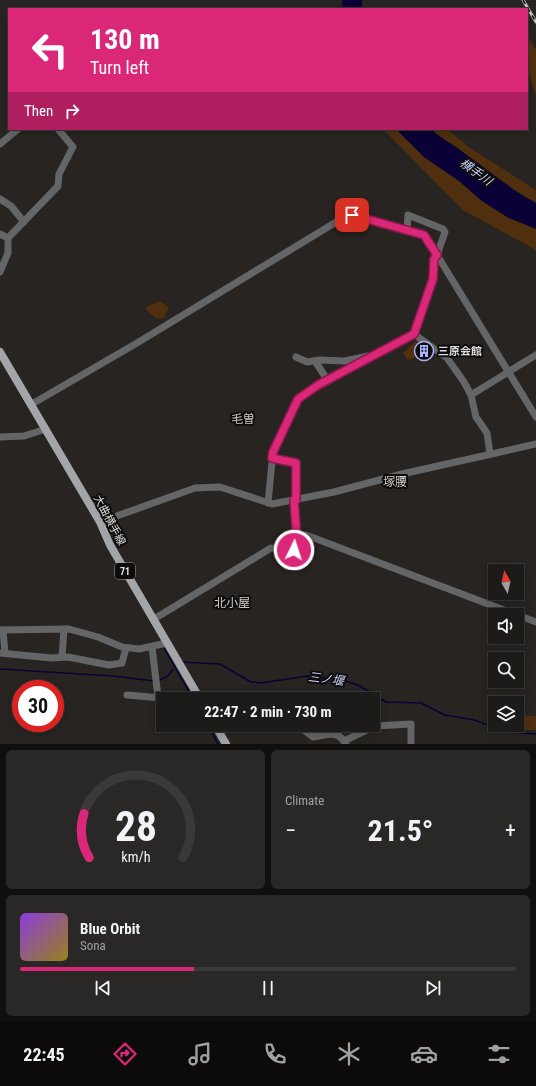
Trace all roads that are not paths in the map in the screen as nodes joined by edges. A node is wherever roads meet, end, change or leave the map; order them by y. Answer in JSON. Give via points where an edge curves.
{"nodes":[{"id":1,"x":17,"y":130,"type":"edge"},
{"id":2,"x":59,"y":130,"type":"edge"},
{"id":3,"x":0,"y":144,"type":"edge"},
{"id":4,"x":0,"y":199,"type":"edge"},
{"id":5,"x":24,"y":222,"type":"junction"},
{"id":6,"x":407,"y":230,"type":"junction"},
{"id":7,"x":0,"y":234,"type":"edge"},
{"id":8,"x":8,"y":238,"type":"junction"},
{"id":9,"x":437,"y":255,"type":"junction"},
{"id":10,"x":0,"y":272,"type":"edge"},
{"id":11,"x":414,"y":334,"type":"junction"},
{"id":12,"x":0,"y":352,"type":"edge"},
{"id":13,"x":375,"y":354,"type":"junction"},
{"id":14,"x":536,"y":355,"type":"edge"},
{"id":15,"x":296,"y":357,"type":"dead end"},
{"id":16,"x":315,"y":361,"type":"junction"},
{"id":17,"x":509,"y":371,"type":"junction"},
{"id":18,"x":328,"y":381,"type":"junction"},
{"id":19,"x":471,"y":395,"type":"junction"},
{"id":20,"x":32,"y":404,"type":"junction"},
{"id":21,"x":536,"y":417,"type":"edge"},
{"id":22,"x":46,"y":429,"type":"junction"},
{"id":23,"x":0,"y":438,"type":"edge"},
{"id":24,"x":536,"y":444,"type":"edge"},
{"id":25,"x":490,"y":454,"type":"junction"},
{"id":26,"x":272,"y":458,"type":"junction"},
{"id":27,"x":295,"y":500,"type":"junction"},
{"id":28,"x":268,"y":503,"type":"junction"},
{"id":29,"x":100,"y":522,"type":"junction"},
{"id":30,"x":297,"y":536,"type":"junction"},
{"id":31,"x":154,"y":619,"type":"junction"},
{"id":32,"x":536,"y":622,"type":"edge"},
{"id":33,"x":64,"y":629,"type":"junction"},
{"id":34,"x":1,"y":630,"type":"edge"},
{"id":35,"x":167,"y":643,"type":"junction"},
{"id":36,"x":152,"y":647,"type":"junction"},
{"id":37,"x":126,"y":648,"type":"junction"},
{"id":38,"x":2,"y":653,"type":"edge"},
{"id":39,"x":62,"y":657,"type":"junction"},
{"id":40,"x":157,"y":692,"type":"edge"},
{"id":41,"x":194,"y":692,"type":"edge"},
{"id":42,"x":127,"y":695,"type":"dead end"},
{"id":43,"x":156,"y":697,"type":"edge"},
{"id":44,"x":219,"y":732,"type":"edge"},
{"id":45,"x":306,"y":732,"type":"edge"},
{"id":46,"x":345,"y":743,"type":"edge"},
{"id":47,"x":226,"y":744,"type":"edge"},
{"id":48,"x":411,"y":744,"type":"edge"}],
"edges":[{"from":1,"to":3,"type":"street"},
{"from":2,"to":5,"type":"street","via":[[73,147],[59,174],[58,186]]},
{"from":4,"to":5,"type":"street","via":[[11,206]]},
{"from":5,"to":8,"type":"street"},
{"from":6,"to":9,"type":"street","via":[[424,235]]},
{"from":6,"to":9,"type":"street","via":[[408,215],[443,229],[445,232]]},
{"from":6,"to":20,"type":"street","via":[[352,215],[346,216]]},
{"from":7,"to":8,"type":"street"},
{"from":8,"to":10,"type":"street","via":[[8,253]]},
{"from":9,"to":11,"type":"street","via":[[434,259],[433,279]]},
{"from":9,"to":17,"type":"street"},
{"from":11,"to":13,"type":"street"},
{"from":11,"to":19,"type":"street","via":[[447,358]]},
{"from":12,"to":20,"type":"main road","name":"大曲横手線","number":"71"},
{"from":13,"to":16,"type":"street","via":[[345,361]]},
{"from":13,"to":18,"type":"street"},
{"from":14,"to":17,"type":"street"},
{"from":15,"to":16,"type":"street","via":[[302,361]]},
{"from":16,"to":18,"type":"street"},
{"from":17,"to":19,"type":"street"},
{"from":17,"to":21,"type":"street"},
{"from":18,"to":26,"type":"street","via":[[298,399]]},
{"from":19,"to":25,"type":"street","via":[[476,416],[487,433]]},
{"from":20,"to":22,"type":"main road","name":"大曲横手線","number":"71"},
{"from":22,"to":23,"type":"street","via":[[28,436]]},
{"from":22,"to":29,"type":"main road","name":"大曲横手線","number":"71"},
{"from":24,"to":25,"type":"street"},
{"from":25,"to":27,"type":"street"},
{"from":26,"to":27,"type":"street","via":[[296,463]]},
{"from":26,"to":28,"type":"street"},
{"from":27,"to":28,"type":"street"},
{"from":27,"to":30,"type":"street"},
{"from":28,"to":29,"type":"street","via":[[210,486],[172,495]]},
{"from":29,"to":31,"type":"main road","name":"大曲横手線","number":"71","via":[[110,545]]},
{"from":30,"to":31,"type":"street","via":[[294,550],[271,548]]},
{"from":30,"to":32,"type":"street","via":[[306,535]]},
{"from":31,"to":35,"type":"main road","name":"大曲横手線","number":"71"},
{"from":33,"to":34,"type":"street"},
{"from":33,"to":37,"type":"street","via":[[98,637]]},
{"from":33,"to":39,"type":"street"},
{"from":34,"to":38,"type":"street"},
{"from":35,"to":36,"type":"street"},
{"from":35,"to":41,"type":"main road","name":"大曲横手線","number":"71"},
{"from":36,"to":37,"type":"street"},
{"from":36,"to":40,"type":"street"},
{"from":37,"to":39,"type":"street","via":[[124,659],[118,665]]},
{"from":38,"to":39,"type":"street"},
{"from":42,"to":43,"type":"street"},
{"from":44,"to":47,"type":"main road"},
{"from":45,"to":46,"type":"street","via":[[313,737],[340,735]]},
{"from":46,"to":48,"type":"street","via":[[375,726],[411,724]]}]}
